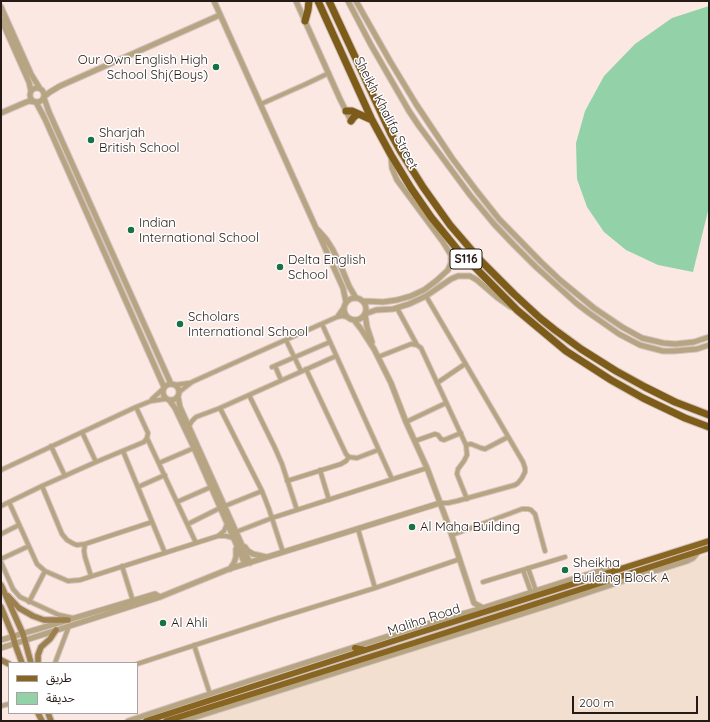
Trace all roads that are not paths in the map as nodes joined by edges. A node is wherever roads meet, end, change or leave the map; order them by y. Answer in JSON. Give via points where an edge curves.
{"nodes":[{"id":1,"x":214,"y":1,"type":"edge"},
{"id":2,"x":296,"y":1,"type":"edge"},
{"id":3,"x":309,"y":1,"type":"edge"},
{"id":4,"x":318,"y":1,"type":"edge"},
{"id":5,"x":329,"y":1,"type":"edge"},
{"id":6,"x":348,"y":1,"type":"edge"},
{"id":7,"x":356,"y":1,"type":"edge"},
{"id":8,"x":1,"y":6,"type":"edge"},
{"id":9,"x":220,"y":15,"type":"junction"},
{"id":10,"x":1,"y":20,"type":"edge"},
{"id":11,"x":304,"y":21,"type":"junction"},
{"id":12,"x":329,"y":73,"type":"junction"},
{"id":13,"x":60,"y":86,"type":"junction"},
{"id":14,"x":40,"y":88,"type":"junction"},
{"id":15,"x":396,"y":88,"type":"junction"},
{"id":16,"x":30,"y":92,"type":"junction"},
{"id":17,"x":44,"y":97,"type":"junction"},
{"id":18,"x":36,"y":102,"type":"junction"},
{"id":19,"x":261,"y":104,"type":"junction"},
{"id":20,"x":416,"y":104,"type":"junction"},
{"id":21,"x":16,"y":106,"type":"junction"},
{"id":22,"x":346,"y":111,"type":"junction"},
{"id":23,"x":1,"y":113,"type":"edge"},
{"id":24,"x":358,"y":114,"type":"junction"},
{"id":25,"x":372,"y":120,"type":"junction"},
{"id":26,"x":351,"y":121,"type":"joint"},
{"id":27,"x":391,"y":156,"type":"junction"},
{"id":28,"x":316,"y":228,"type":"junction"},
{"id":29,"x":426,"y":296,"type":"junction"},
{"id":30,"x":356,"y":298,"type":"junction"},
{"id":31,"x":363,"y":301,"type":"junction"},
{"id":32,"x":345,"y":305,"type":"junction"},
{"id":33,"x":397,"y":308,"type":"junction"},
{"id":34,"x":516,"y":310,"type":"junction"},
{"id":35,"x":365,"y":314,"type":"junction"},
{"id":36,"x":337,"y":317,"type":"junction"},
{"id":37,"x":347,"y":317,"type":"junction"},
{"id":38,"x":354,"y":320,"type":"junction"},
{"id":39,"x":322,"y":324,"type":"junction"},
{"id":40,"x":709,"y":337,"type":"edge"},
{"id":41,"x":286,"y":340,"type":"junction"},
{"id":42,"x":330,"y":342,"type":"junction"},
{"id":43,"x":417,"y":345,"type":"junction"},
{"id":44,"x":709,"y":345,"type":"edge"},
{"id":45,"x":374,"y":349,"type":"junction"},
{"id":46,"x":336,"y":356,"type":"junction"},
{"id":47,"x":378,"y":357,"type":"junction"},
{"id":48,"x":295,"y":358,"type":"junction"},
{"id":49,"x":465,"y":364,"type":"junction"},
{"id":50,"x":306,"y":369,"type":"junction"},
{"id":51,"x":301,"y":371,"type":"junction"},
{"id":52,"x":281,"y":380,"type":"junction"},
{"id":53,"x":191,"y":383,"type":"junction"},
{"id":54,"x":437,"y":383,"type":"junction"},
{"id":55,"x":173,"y":384,"type":"junction"},
{"id":56,"x":164,"y":388,"type":"junction"},
{"id":57,"x":178,"y":395,"type":"junction"},
{"id":58,"x":249,"y":395,"type":"junction"},
{"id":59,"x":167,"y":400,"type":"junction"},
{"id":60,"x":151,"y":401,"type":"junction"},
{"id":61,"x":446,"y":403,"type":"junction"},
{"id":62,"x":136,"y":407,"type":"junction"},
{"id":63,"x":220,"y":408,"type":"junction"},
{"id":64,"x":184,"y":415,"type":"junction"},
{"id":65,"x":709,"y":415,"type":"edge"},
{"id":66,"x":196,"y":417,"type":"junction"},
{"id":67,"x":406,"y":422,"type":"junction"},
{"id":68,"x":189,"y":426,"type":"junction"},
{"id":69,"x":709,"y":427,"type":"edge"},
{"id":70,"x":82,"y":432,"type":"junction"},
{"id":71,"x":461,"y":433,"type":"junction"},
{"id":72,"x":508,"y":437,"type":"junction"},
{"id":73,"x":147,"y":438,"type":"junction"},
{"id":74,"x":414,"y":441,"type":"junction"},
{"id":75,"x":466,"y":444,"type":"junction"},
{"id":76,"x":52,"y":446,"type":"junction"},
{"id":77,"x":194,"y":448,"type":"junction"},
{"id":78,"x":378,"y":450,"type":"junction"},
{"id":79,"x":123,"y":451,"type":"junction"},
{"id":80,"x":349,"y":457,"type":"junction"},
{"id":81,"x":96,"y":462,"type":"junction"},
{"id":82,"x":159,"y":463,"type":"junction"},
{"id":83,"x":427,"y":468,"type":"junction"},
{"id":84,"x":1,"y":470,"type":"edge"},
{"id":85,"x":320,"y":470,"type":"junction"},
{"id":86,"x":65,"y":476,"type":"junction"},
{"id":87,"x":165,"y":476,"type":"junction"},
{"id":88,"x":392,"y":479,"type":"junction"},
{"id":89,"x":287,"y":481,"type":"junction"},
{"id":90,"x":42,"y":486,"type":"junction"},
{"id":91,"x":138,"y":487,"type":"junction"},
{"id":92,"x":211,"y":487,"type":"junction"},
{"id":93,"x":262,"y":491,"type":"junction"},
{"id":94,"x":467,"y":499,"type":"junction"},
{"id":95,"x":329,"y":500,"type":"junction"},
{"id":96,"x":9,"y":502,"type":"junction"},
{"id":97,"x":178,"y":502,"type":"junction"},
{"id":98,"x":440,"y":503,"type":"junction"},
{"id":99,"x":1,"y":506,"type":"edge"},
{"id":100,"x":223,"y":507,"type":"junction"},
{"id":101,"x":297,"y":510,"type":"junction"},
{"id":102,"x":272,"y":518,"type":"junction"},
{"id":103,"x":152,"y":522,"type":"junction"},
{"id":104,"x":188,"y":524,"type":"junction"},
{"id":105,"x":227,"y":524,"type":"junction"},
{"id":106,"x":20,"y":525,"type":"junction"},
{"id":107,"x":358,"y":529,"type":"junction"},
{"id":108,"x":1,"y":534,"type":"edge"},
{"id":109,"x":452,"y":535,"type":"junction"},
{"id":110,"x":218,"y":536,"type":"junction"},
{"id":111,"x":236,"y":536,"type":"junction"},
{"id":112,"x":709,"y":541,"type":"edge"},
{"id":113,"x":196,"y":543,"type":"junction"},
{"id":114,"x":85,"y":544,"type":"junction"},
{"id":115,"x":29,"y":546,"type":"junction"},
{"id":116,"x":709,"y":548,"type":"edge"},
{"id":117,"x":545,"y":551,"type":"dead end"},
{"id":118,"x":699,"y":551,"type":"junction"},
{"id":119,"x":283,"y":552,"type":"junction"},
{"id":120,"x":165,"y":553,"type":"junction"},
{"id":121,"x":565,"y":557,"type":"dead end"},
{"id":122,"x":267,"y":558,"type":"junction"},
{"id":123,"x":460,"y":559,"type":"junction"},
{"id":124,"x":1,"y":561,"type":"edge"},
{"id":125,"x":247,"y":563,"type":"junction"},
{"id":126,"x":122,"y":566,"type":"junction"},
{"id":127,"x":528,"y":568,"type":"junction"},
{"id":128,"x":623,"y":568,"type":"junction"},
{"id":129,"x":229,"y":569,"type":"junction"},
{"id":130,"x":523,"y":570,"type":"junction"},
{"id":131,"x":45,"y":571,"type":"junction"},
{"id":132,"x":91,"y":576,"type":"junction"},
{"id":133,"x":484,"y":582,"type":"dead end"},
{"id":134,"x":1,"y":585,"type":"edge"},
{"id":135,"x":375,"y":588,"type":"junction"},
{"id":136,"x":533,"y":592,"type":"junction"},
{"id":137,"x":5,"y":593,"type":"junction"},
{"id":138,"x":160,"y":597,"type":"junction"},
{"id":139,"x":133,"y":601,"type":"junction"},
{"id":140,"x":29,"y":602,"type":"junction"},
{"id":141,"x":474,"y":603,"type":"junction"},
{"id":142,"x":1,"y":607,"type":"edge"},
{"id":143,"x":483,"y":608,"type":"junction"},
{"id":144,"x":470,"y":612,"type":"junction"},
{"id":145,"x":76,"y":618,"type":"junction"},
{"id":146,"x":490,"y":619,"type":"junction"},
{"id":147,"x":496,"y":621,"type":"junction"},
{"id":148,"x":68,"y":623,"type":"junction"},
{"id":149,"x":420,"y":626,"type":"junction"},
{"id":150,"x":56,"y":630,"type":"junction"},
{"id":151,"x":23,"y":634,"type":"junction"},
{"id":152,"x":415,"y":634,"type":"junction"},
{"id":153,"x":14,"y":636,"type":"junction"},
{"id":154,"x":1,"y":640,"type":"edge"},
{"id":155,"x":24,"y":640,"type":"junction"},
{"id":156,"x":15,"y":644,"type":"junction"},
{"id":157,"x":194,"y":645,"type":"junction"},
{"id":158,"x":1,"y":648,"type":"edge"},
{"id":159,"x":355,"y":648,"type":"junction"},
{"id":160,"x":365,"y":650,"type":"junction"},
{"id":161,"x":22,"y":662,"type":"edge"},
{"id":162,"x":31,"y":662,"type":"edge"},
{"id":163,"x":38,"y":662,"type":"edge"},
{"id":164,"x":55,"y":662,"type":"edge"},
{"id":165,"x":138,"y":664,"type":"edge"},
{"id":166,"x":210,"y":694,"type":"junction"},
{"id":167,"x":219,"y":707,"type":"junction"},
{"id":168,"x":128,"y":721,"type":"edge"},
{"id":169,"x":146,"y":721,"type":"edge"},
{"id":170,"x":166,"y":721,"type":"edge"},
{"id":171,"x":183,"y":721,"type":"edge"}],
"edges":[{"from":1,"to":9,"type":"street"},
{"from":2,"to":11,"type":"street"},
{"from":3,"to":11,"type":"highway"},
{"from":4,"to":25,"type":"highway","name":"Sheikh Khalifa Street","number":"S116"},
{"from":5,"to":65,"type":"highway","name":"Sheikh Khalifa Street","number":"S116","via":[[390,134],[450,225],[481,261],[531,309],[581,349],[645,387]]},
{"from":6,"to":15,"type":"street"},
{"from":7,"to":20,"type":"street"},
{"from":8,"to":14,"type":"street","via":[[31,74]]},
{"from":9,"to":13,"type":"street"},
{"from":9,"to":19,"type":"street"},
{"from":10,"to":16,"type":"street","via":[[29,82]]},
{"from":11,"to":12,"type":"street"},
{"from":12,"to":19,"type":"street"},
{"from":12,"to":22,"type":"street"},
{"from":13,"to":14,"type":"street"},
{"from":13,"to":17,"type":"street"},
{"from":14,"to":16,"type":"street","via":[[34,88]]},
{"from":14,"to":17,"type":"street","via":[[44,91]]},
{"from":15,"to":20,"type":"street","via":[[409,105]]},
{"from":15,"to":44,"type":"street","via":[[419,126],[494,224],[576,303],[619,334],[640,345],[674,351],[686,351]]},
{"from":16,"to":18,"type":"street","via":[[31,98]]},
{"from":16,"to":21,"type":"street"},
{"from":17,"to":18,"type":"street"},
{"from":17,"to":55,"type":"street"},
{"from":18,"to":21,"type":"street","via":[[29,101]]},
{"from":18,"to":56,"type":"street","via":[[123,291]]},
{"from":19,"to":28,"type":"street"},
{"from":20,"to":40,"type":"street","via":[[499,219],[540,262],[586,301],[642,338],[674,344]]},
{"from":21,"to":23,"type":"street"},
{"from":22,"to":24,"type":"highway"},
{"from":22,"to":26,"type":"street"},
{"from":24,"to":25,"type":"highway"},
{"from":24,"to":26,"type":"highway"},
{"from":25,"to":27,"type":"highway","name":"Sheikh Khalifa Street","number":"S116"},
{"from":27,"to":31,"type":"street","via":[[397,180],[443,242],[451,255],[452,263],[436,281],[411,296],[383,302]]},
{"from":27,"to":34,"type":"highway","name":"Sheikh Khalifa Street","number":"S116","via":[[440,229]]},
{"from":28,"to":30,"type":"street","via":[[329,243]]},
{"from":28,"to":32,"type":"street","via":[[343,288]]},
{"from":29,"to":33,"type":"street"},
{"from":29,"to":34,"type":"street","via":[[454,278],[466,276],[477,280]]},
{"from":29,"to":49,"type":"street"},
{"from":30,"to":31,"type":"street"},
{"from":30,"to":32,"type":"street","via":[[350,299]]},
{"from":31,"to":35,"type":"street"},
{"from":32,"to":36,"type":"street"},
{"from":32,"to":37,"type":"street","via":[[344,312]]},
{"from":33,"to":35,"type":"street"},
{"from":33,"to":43,"type":"street"},
{"from":34,"to":69,"type":"highway","name":"Sheikh Khalifa Street","number":"S116","via":[[566,351],[611,380],[666,409]]},
{"from":35,"to":38,"type":"street","via":[[362,318]]},
{"from":35,"to":45,"type":"street"},
{"from":36,"to":37,"type":"street"},
{"from":36,"to":39,"type":"street"},
{"from":37,"to":38,"type":"street"},
{"from":38,"to":45,"type":"street"},
{"from":39,"to":41,"type":"street"},
{"from":39,"to":42,"type":"street"},
{"from":41,"to":48,"type":"street"},
{"from":41,"to":53,"type":"street"},
{"from":42,"to":46,"type":"street"},
{"from":42,"to":48,"type":"street"},
{"from":43,"to":47,"type":"street","via":[[409,345]]},
{"from":43,"to":54,"type":"street","via":[[421,348]]},
{"from":45,"to":47,"type":"street"},
{"from":46,"to":50,"type":"street"},
{"from":46,"to":78,"type":"street"},
{"from":47,"to":67,"type":"street"},
{"from":48,"to":51,"type":"street"},
{"from":48,"to":52,"type":"street","via":[[274,367]]},
{"from":49,"to":54,"type":"street"},
{"from":49,"to":72,"type":"street"},
{"from":50,"to":51,"type":"street"},
{"from":50,"to":80,"type":"street","via":[[344,452]]},
{"from":51,"to":52,"type":"street"},
{"from":52,"to":58,"type":"street"},
{"from":53,"to":55,"type":"street"},
{"from":53,"to":57,"type":"street"},
{"from":54,"to":61,"type":"street"},
{"from":55,"to":56,"type":"street"},
{"from":55,"to":57,"type":"street"},
{"from":56,"to":59,"type":"street","via":[[163,394]]},
{"from":56,"to":60,"type":"street"},
{"from":57,"to":59,"type":"street","via":[[173,400]]},
{"from":57,"to":64,"type":"street"},
{"from":58,"to":63,"type":"street"},
{"from":58,"to":89,"type":"street","via":[[272,440]]},
{"from":59,"to":60,"type":"street"},
{"from":59,"to":77,"type":"street","via":[[175,408]]},
{"from":60,"to":62,"type":"street"},
{"from":61,"to":67,"type":"street"},
{"from":61,"to":71,"type":"street"},
{"from":62,"to":70,"type":"street"},
{"from":62,"to":73,"type":"street","via":[[148,433]]},
{"from":63,"to":66,"type":"street"},
{"from":63,"to":93,"type":"street"},
{"from":64,"to":66,"type":"street"},
{"from":64,"to":68,"type":"street"},
{"from":66,"to":68,"type":"street"},
{"from":67,"to":74,"type":"street"},
{"from":68,"to":100,"type":"street"},
{"from":70,"to":76,"type":"street"},
{"from":70,"to":81,"type":"street"},
{"from":71,"to":74,"type":"street","via":[[444,440],[435,434]]},
{"from":71,"to":75,"type":"street"},
{"from":72,"to":75,"type":"street","via":[[485,449]]},
{"from":72,"to":94,"type":"street","via":[[524,465],[525,472],[522,478],[514,485]]},
{"from":73,"to":79,"type":"street","via":[[144,442]]},
{"from":73,"to":82,"type":"street"},
{"from":74,"to":83,"type":"street"},
{"from":75,"to":94,"type":"street","via":[[466,455],[457,474]]},
{"from":76,"to":84,"type":"street"},
{"from":76,"to":86,"type":"street"},
{"from":77,"to":82,"type":"street"},
{"from":77,"to":92,"type":"street"},
{"from":78,"to":80,"type":"street","via":[[357,458]]},
{"from":78,"to":88,"type":"street"},
{"from":79,"to":81,"type":"street"},
{"from":79,"to":91,"type":"street"},
{"from":80,"to":85,"type":"street","via":[[343,462]]},
{"from":81,"to":86,"type":"street"},
{"from":82,"to":87,"type":"street"},
{"from":83,"to":88,"type":"street"},
{"from":83,"to":98,"type":"street"},
{"from":85,"to":89,"type":"street"},
{"from":85,"to":95,"type":"street"},
{"from":86,"to":90,"type":"street"},
{"from":87,"to":91,"type":"street"},
{"from":87,"to":97,"type":"street"},
{"from":88,"to":95,"type":"street"},
{"from":89,"to":101,"type":"street"},
{"from":90,"to":96,"type":"street"},
{"from":90,"to":114,"type":"street","via":[[64,537],[74,544]]},
{"from":91,"to":103,"type":"street"},
{"from":92,"to":97,"type":"street"},
{"from":92,"to":100,"type":"street"},
{"from":93,"to":100,"type":"street"},
{"from":93,"to":102,"type":"street"},
{"from":94,"to":98,"type":"street"},
{"from":95,"to":101,"type":"street"},
{"from":96,"to":99,"type":"street"},
{"from":96,"to":106,"type":"street"},
{"from":97,"to":104,"type":"street"},
{"from":98,"to":107,"type":"street"},
{"from":98,"to":109,"type":"street"},
{"from":100,"to":104,"type":"street"},
{"from":100,"to":105,"type":"street"},
{"from":100,"to":111,"type":"street"},
{"from":101,"to":102,"type":"street"},
{"from":102,"to":111,"type":"street"},
{"from":102,"to":119,"type":"street"},
{"from":103,"to":114,"type":"street"},
{"from":103,"to":120,"type":"street"},
{"from":104,"to":113,"type":"street"},
{"from":105,"to":110,"type":"street"},
{"from":105,"to":111,"type":"street"},
{"from":106,"to":108,"type":"street"},
{"from":106,"to":115,"type":"street"},
{"from":107,"to":119,"type":"street"},
{"from":107,"to":135,"type":"street"},
{"from":109,"to":117,"type":"street","via":[[528,509],[535,514]]},
{"from":109,"to":123,"type":"street"},
{"from":110,"to":111,"type":"street"},
{"from":110,"to":113,"type":"street"},
{"from":111,"to":122,"type":"street","via":[[250,553]]},
{"from":111,"to":125,"type":"street"},
{"from":111,"to":129,"type":"street","via":[[237,554],[234,564]]},
{"from":112,"to":128,"type":"main road","name":"Maliha Road"},
{"from":113,"to":120,"type":"street"},
{"from":114,"to":132,"type":"street","via":[[84,557]]},
{"from":115,"to":124,"type":"street"},
{"from":115,"to":131,"type":"street","via":[[37,564]]},
{"from":116,"to":118,"type":"main road","name":"Maliha Road"},
{"from":118,"to":146,"type":"main road","name":"Maliha Road"},
{"from":118,"to":147,"type":"street","via":[[687,562]]},
{"from":119,"to":122,"type":"street"},
{"from":120,"to":126,"type":"street"},
{"from":121,"to":127,"type":"street"},
{"from":122,"to":125,"type":"street"},
{"from":123,"to":135,"type":"street"},
{"from":123,"to":141,"type":"street"},
{"from":124,"to":140,"type":"street","via":[[15,592]]},
{"from":125,"to":129,"type":"street"},
{"from":126,"to":132,"type":"street"},
{"from":126,"to":139,"type":"street"},
{"from":127,"to":130,"type":"street"},
{"from":127,"to":136,"type":"street"},
{"from":128,"to":136,"type":"street","via":[[603,570]]},
{"from":128,"to":152,"type":"main road","name":"Maliha Road"},
{"from":129,"to":138,"type":"street"},
{"from":130,"to":133,"type":"street"},
{"from":130,"to":136,"type":"street"},
{"from":131,"to":132,"type":"street","via":[[76,581]]},
{"from":131,"to":140,"type":"street"},
{"from":134,"to":137,"type":"main road"},
{"from":135,"to":157,"type":"street"},
{"from":136,"to":143,"type":"street"},
{"from":137,"to":148,"type":"main road","via":[[19,608],[38,619]]},
{"from":137,"to":151,"type":"main road"},
{"from":138,"to":139,"type":"street","via":[[155,594]]},
{"from":138,"to":148,"type":"street"},
{"from":139,"to":145,"type":"street"},
{"from":140,"to":145,"type":"street","via":[[59,615]]},
{"from":141,"to":143,"type":"street"},
{"from":141,"to":144,"type":"street"},
{"from":142,"to":153,"type":"main road"},
{"from":143,"to":144,"type":"street"},
{"from":144,"to":149,"type":"street"},
{"from":145,"to":148,"type":"street"},
{"from":146,"to":147,"type":"main road"},
{"from":146,"to":167,"type":"main road","name":"Maliha Road"},
{"from":147,"to":167,"type":"street"},
{"from":148,"to":150,"type":"street"},
{"from":148,"to":151,"type":"street"},
{"from":148,"to":164,"type":"street"},
{"from":149,"to":152,"type":"main road"},
{"from":149,"to":159,"type":"street"},
{"from":150,"to":155,"type":"street"},
{"from":150,"to":163,"type":"main road","via":[[40,649]]},
{"from":151,"to":153,"type":"street"},
{"from":151,"to":155,"type":"main road"},
{"from":152,"to":160,"type":"main road","name":"Maliha Road"},
{"from":153,"to":154,"type":"street"},
{"from":153,"to":156,"type":"main road"},
{"from":155,"to":156,"type":"street"},
{"from":155,"to":162,"type":"main road"},
{"from":156,"to":158,"type":"street"},
{"from":156,"to":161,"type":"main road"},
{"from":157,"to":165,"type":"street"},
{"from":157,"to":166,"type":"street"},
{"from":159,"to":160,"type":"main road"},
{"from":159,"to":166,"type":"street"},
{"from":160,"to":169,"type":"main road","name":"Maliha Road"},
{"from":166,"to":168,"type":"street"},
{"from":167,"to":170,"type":"main road","name":"Maliha Road"},
{"from":167,"to":171,"type":"street"}]}
